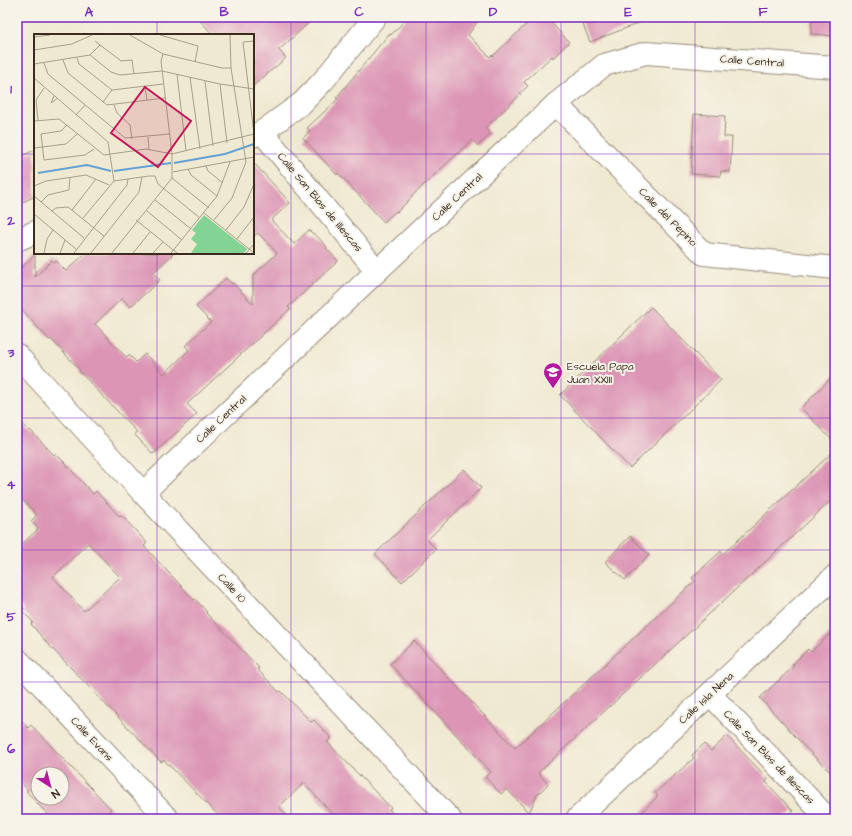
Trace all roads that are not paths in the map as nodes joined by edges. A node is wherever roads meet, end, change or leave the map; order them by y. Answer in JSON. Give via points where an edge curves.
{"nodes":[{"id":1,"x":375,"y":17,"type":"edge"},
{"id":2,"x":835,"y":67,"type":"edge"},
{"id":3,"x":556,"y":104,"type":"junction"},
{"id":4,"x":257,"y":134,"type":"edge"},
{"id":5,"x":34,"y":232,"type":"edge"},
{"id":6,"x":17,"y":240,"type":"edge"},
{"id":7,"x":835,"y":268,"type":"edge"},
{"id":8,"x":378,"y":271,"type":"junction"},
{"id":9,"x":17,"y":354,"type":"edge"},
{"id":10,"x":143,"y":493,"type":"junction"},
{"id":11,"x":835,"y":576,"type":"edge"},
{"id":12,"x":17,"y":659,"type":"edge"},
{"id":13,"x":710,"y":694,"type":"junction"},
{"id":14,"x":168,"y":819,"type":"edge"},
{"id":15,"x":450,"y":819,"type":"edge"},
{"id":16,"x":578,"y":819,"type":"edge"},
{"id":17,"x":828,"y":819,"type":"edge"}],
"edges":[{"from":1,"to":4,"type":"street","via":[[302,103]]},
{"from":2,"to":3,"type":"street","name":"Calle Central","via":[[646,53],[604,65]]},
{"from":3,"to":7,"type":"street","name":"Calle del Pepino","via":[[704,254]]},
{"from":3,"to":8,"type":"street","name":"Calle Central"},
{"from":4,"to":8,"type":"street","name":"Calle San Blas de Illescas"},
{"from":5,"to":6,"type":"street"},
{"from":8,"to":10,"type":"street","name":"Calle Central"},
{"from":9,"to":10,"type":"street","name":"Calle 10"},
{"from":10,"to":15,"type":"street","name":"Calle 10"},
{"from":11,"to":13,"type":"street","name":"Calle Isla Nena"},
{"from":12,"to":14,"type":"street","name":"Calle Evans"},
{"from":13,"to":16,"type":"street","name":"Calle Isla Nena"},
{"from":13,"to":17,"type":"street","name":"Calle San Blas de Illescas"}]}
